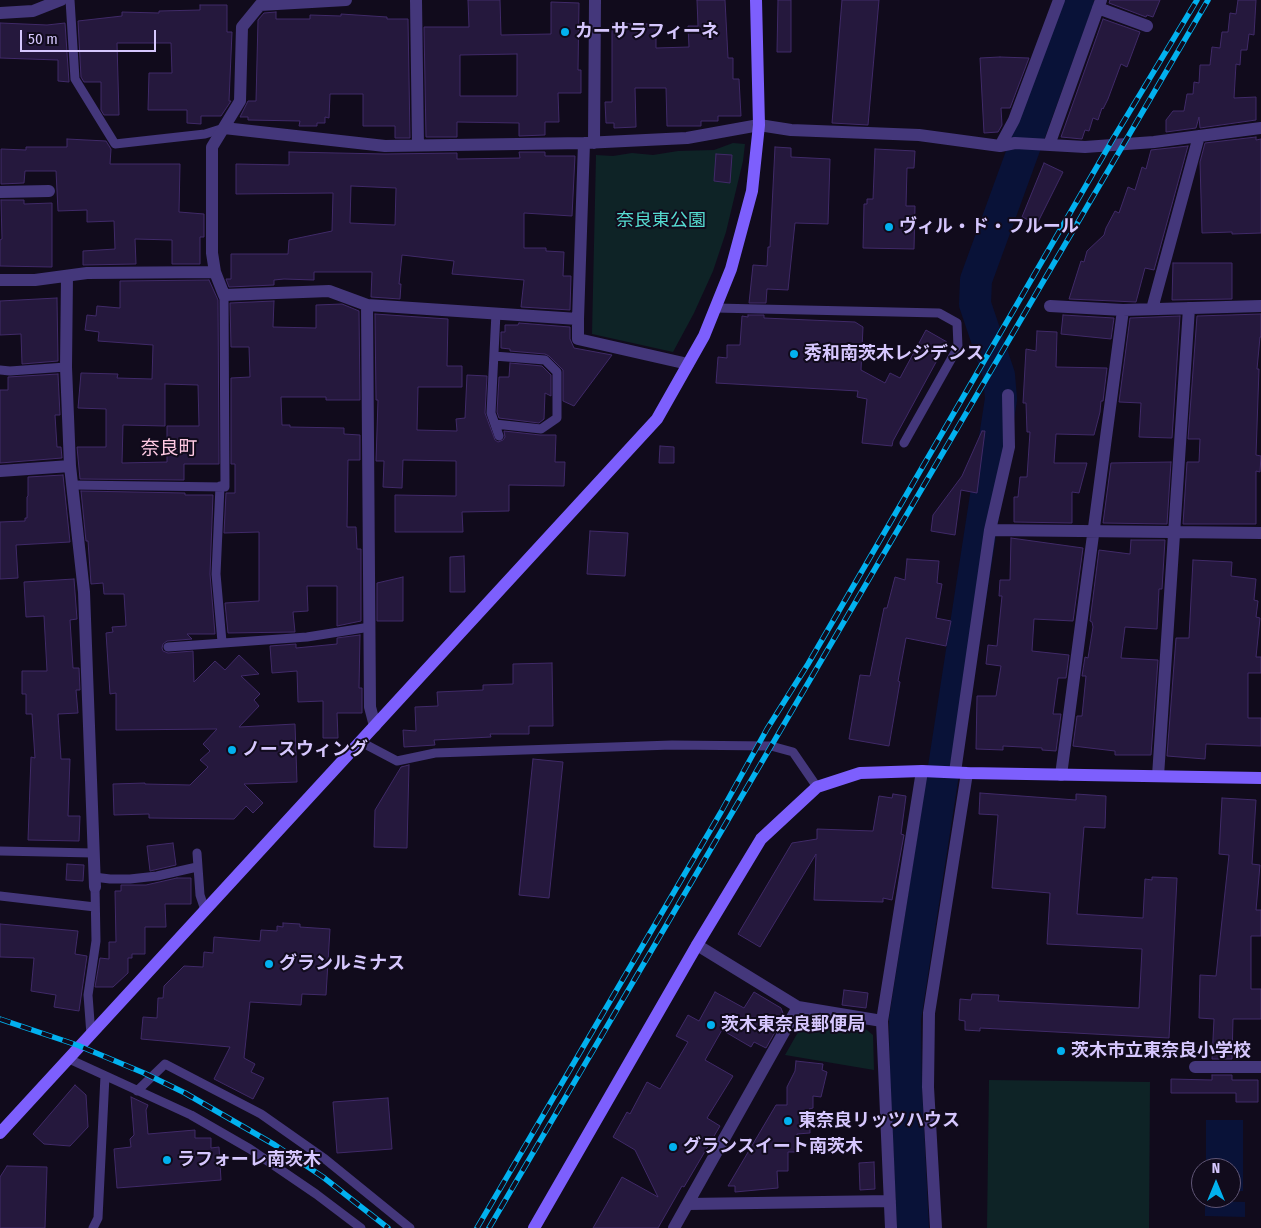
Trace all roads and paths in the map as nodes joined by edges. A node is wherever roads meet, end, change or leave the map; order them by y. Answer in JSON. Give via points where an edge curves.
{"nodes":[{"id":1,"x":61,"y":0,"type":"edge"},
{"id":2,"x":70,"y":0,"type":"edge"},
{"id":3,"x":346,"y":0,"type":"edge"},
{"id":4,"x":416,"y":0,"type":"edge"},
{"id":5,"x":595,"y":0,"type":"edge"},
{"id":6,"x":756,"y":0,"type":"edge"},
{"id":7,"x":1059,"y":0,"type":"edge"},
{"id":8,"x":1100,"y":4,"type":"edge"},
{"id":9,"x":0,"y":13,"type":"edge"},
{"id":10,"x":1147,"y":26,"type":"dead end"},
{"id":11,"x":759,"y":125,"type":"junction"},
{"id":12,"x":224,"y":128,"type":"junction"},
{"id":13,"x":1261,"y":128,"type":"edge"},
{"id":14,"x":1200,"y":136,"type":"junction"},
{"id":15,"x":589,"y":143,"type":"junction"},
{"id":16,"x":418,"y":145,"type":"junction"},
{"id":17,"x":1049,"y":145,"type":"junction"},
{"id":18,"x":1000,"y":146,"type":"junction"},
{"id":19,"x":49,"y":191,"type":"dead end"},
{"id":20,"x":0,"y":192,"type":"edge"},
{"id":21,"x":215,"y":272,"type":"junction"},
{"id":22,"x":66,"y":276,"type":"junction"},
{"id":23,"x":0,"y":280,"type":"edge"},
{"id":24,"x":224,"y":295,"type":"junction"},
{"id":25,"x":368,"y":305,"type":"junction"},
{"id":26,"x":1050,"y":306,"type":"dead end"},
{"id":27,"x":1261,"y":306,"type":"edge"},
{"id":28,"x":715,"y":308,"type":"junction"},
{"id":29,"x":1189,"y":308,"type":"junction"},
{"id":30,"x":1152,"y":309,"type":"junction"},
{"id":31,"x":1123,"y":310,"type":"junction"},
{"id":32,"x":496,"y":313,"type":"junction"},
{"id":33,"x":578,"y":319,"type":"junction"},
{"id":34,"x":494,"y":356,"type":"junction"},
{"id":35,"x":688,"y":364,"type":"junction"},
{"id":36,"x":66,"y":367,"type":"junction"},
{"id":37,"x":0,"y":370,"type":"edge"},
{"id":38,"x":1008,"y":395,"type":"dead end"},
{"id":39,"x":495,"y":424,"type":"junction"},
{"id":40,"x":499,"y":436,"type":"dead end"},
{"id":41,"x":904,"y":443,"type":"dead end"},
{"id":42,"x":70,"y":466,"type":"junction"},
{"id":43,"x":0,"y":472,"type":"edge"},
{"id":44,"x":72,"y":485,"type":"junction"},
{"id":45,"x":220,"y":486,"type":"junction"},
{"id":46,"x":990,"y":530,"type":"junction"},
{"id":47,"x":1093,"y":531,"type":"junction"},
{"id":48,"x":1175,"y":532,"type":"junction"},
{"id":49,"x":1261,"y":533,"type":"edge"},
{"id":50,"x":370,"y":627,"type":"junction"},
{"id":51,"x":222,"y":642,"type":"junction"},
{"id":52,"x":168,"y":647,"type":"dead end"},
{"id":53,"x":375,"y":726,"type":"junction"},
{"id":54,"x":361,"y":742,"type":"junction"},
{"id":55,"x":924,"y":771,"type":"junction"},
{"id":56,"x":961,"y":773,"type":"junction"},
{"id":57,"x":1061,"y":775,"type":"junction"},
{"id":58,"x":1158,"y":776,"type":"junction"},
{"id":59,"x":1261,"y":778,"type":"edge"},
{"id":60,"x":818,"y":787,"type":"junction"},
{"id":61,"x":0,"y":851,"type":"edge"},
{"id":62,"x":93,"y":853,"type":"junction"},
{"id":63,"x":197,"y":853,"type":"dead end"},
{"id":64,"x":197,"y":867,"type":"junction"},
{"id":65,"x":94,"y":882,"type":"junction"},
{"id":66,"x":0,"y":896,"type":"edge"},
{"id":67,"x":95,"y":907,"type":"junction"},
{"id":68,"x":205,"y":910,"type":"junction"},
{"id":69,"x":697,"y":945,"type":"junction"},
{"id":70,"x":798,"y":1007,"type":"junction"},
{"id":71,"x":882,"y":1021,"type":"junction"},
{"id":72,"x":91,"y":1035,"type":"junction"},
{"id":73,"x":68,"y":1059,"type":"junction"},
{"id":74,"x":1195,"y":1067,"type":"dead end"},
{"id":75,"x":1261,"y":1067,"type":"edge"},
{"id":76,"x":105,"y":1076,"type":"junction"},
{"id":77,"x":137,"y":1091,"type":"junction"},
{"id":78,"x":0,"y":1133,"type":"edge"},
{"id":79,"x":890,"y":1201,"type":"junction"},
{"id":80,"x":689,"y":1204,"type":"junction"},
{"id":81,"x":93,"y":1228,"type":"edge"},
{"id":82,"x":361,"y":1228,"type":"edge"},
{"id":83,"x":410,"y":1228,"type":"edge"},
{"id":84,"x":534,"y":1228,"type":"edge"},
{"id":85,"x":674,"y":1228,"type":"edge"},
{"id":86,"x":891,"y":1228,"type":"edge"},
{"id":87,"x":936,"y":1228,"type":"edge"}],
"edges":[{"from":1,"to":9,"type":"street","via":[[33,11]]},
{"from":2,"to":12,"type":"lane","via":[[75,80],[115,144],[205,134]]},
{"from":3,"to":12,"type":"street","via":[[260,5],[242,27],[240,101]]},
{"from":4,"to":16,"type":"street"},
{"from":5,"to":15,"type":"street"},
{"from":6,"to":11,"type":"street"},
{"from":7,"to":18,"type":"street","via":[[1014,120]]},
{"from":8,"to":10,"type":"street"},
{"from":8,"to":17,"type":"street"},
{"from":11,"to":15,"type":"street","via":[[687,138]]},
{"from":11,"to":18,"type":"street","via":[[791,130],[919,135]]},
{"from":11,"to":28,"type":"street","via":[[752,191],[732,269]]},
{"from":12,"to":16,"type":"street","via":[[386,146]]},
{"from":12,"to":21,"type":"street","via":[[212,147],[211,237]]},
{"from":13,"to":14,"type":"street"},
{"from":14,"to":17,"type":"street","via":[[1085,147]]},
{"from":14,"to":30,"type":"street"},
{"from":15,"to":16,"type":"street"},
{"from":15,"to":33,"type":"street"},
{"from":17,"to":18,"type":"street","via":[[1015,143]]},
{"from":19,"to":20,"type":"street"},
{"from":21,"to":22,"type":"street"},
{"from":21,"to":24,"type":"street"},
{"from":22,"to":23,"type":"street"},
{"from":22,"to":36,"type":"street"},
{"from":24,"to":25,"type":"street","via":[[329,291]]},
{"from":24,"to":45,"type":"lane","via":[[225,486]]},
{"from":25,"to":32,"type":"street"},
{"from":25,"to":50,"type":"street"},
{"from":26,"to":31,"type":"street"},
{"from":27,"to":29,"type":"street"},
{"from":28,"to":35,"type":"street"},
{"from":28,"to":41,"type":"lane","via":[[939,313],[957,323],[958,347]]},
{"from":29,"to":30,"type":"street"},
{"from":29,"to":48,"type":"street"},
{"from":30,"to":31,"type":"street"},
{"from":31,"to":47,"type":"street"},
{"from":32,"to":33,"type":"street"},
{"from":32,"to":34,"type":"lane"},
{"from":33,"to":35,"type":"street","via":[[578,339]]},
{"from":34,"to":39,"type":"lane","via":[[491,413]]},
{"from":34,"to":39,"type":"lane","via":[[545,360],[557,372],[557,418],[541,430]]},
{"from":35,"to":53,"type":"street","via":[[657,420]]},
{"from":36,"to":37,"type":"lane"},
{"from":36,"to":42,"type":"street"},
{"from":38,"to":46,"type":"street","via":[[1009,447]]},
{"from":39,"to":40,"type":"lane"},
{"from":42,"to":43,"type":"street"},
{"from":42,"to":44,"type":"street"},
{"from":44,"to":45,"type":"lane"},
{"from":44,"to":62,"type":"street","via":[[84,592]]},
{"from":45,"to":51,"type":"lane","via":[[216,574]]},
{"from":46,"to":47,"type":"street"},
{"from":46,"to":56,"type":"street"},
{"from":47,"to":48,"type":"street"},
{"from":47,"to":57,"type":"street"},
{"from":48,"to":49,"type":"street"},
{"from":48,"to":58,"type":"street"},
{"from":50,"to":51,"type":"lane","via":[[307,637]]},
{"from":50,"to":53,"type":"street","via":[[370,707]]},
{"from":51,"to":52,"type":"lane"},
{"from":53,"to":54,"type":"street"},
{"from":54,"to":60,"type":"lane","via":[[397,761],[435,753],[672,745],[771,746],[793,752]]},
{"from":54,"to":68,"type":"street"},
{"from":55,"to":56,"type":"street"},
{"from":55,"to":60,"type":"street","via":[[860,773]]},
{"from":55,"to":71,"type":"street"},
{"from":56,"to":57,"type":"street"},
{"from":56,"to":87,"type":"street","via":[[929,1013],[928,1087]]},
{"from":57,"to":58,"type":"street"},
{"from":58,"to":59,"type":"street"},
{"from":60,"to":69,"type":"street","via":[[761,839]]},
{"from":61,"to":62,"type":"lane"},
{"from":62,"to":65,"type":"street"},
{"from":63,"to":64,"type":"lane"},
{"from":64,"to":65,"type":"lane","via":[[157,876]]},
{"from":64,"to":68,"type":"lane"},
{"from":65,"to":67,"type":"lane"},
{"from":66,"to":67,"type":"lane"},
{"from":67,"to":72,"type":"lane","via":[[96,940],[88,994]]},
{"from":68,"to":72,"type":"street"},
{"from":69,"to":70,"type":"street"},
{"from":69,"to":84,"type":"street"},
{"from":70,"to":71,"type":"street"},
{"from":70,"to":80,"type":"street"},
{"from":71,"to":79,"type":"street"},
{"from":72,"to":73,"type":"street"},
{"from":73,"to":76,"type":"lane"},
{"from":73,"to":78,"type":"street"},
{"from":74,"to":75,"type":"street"},
{"from":76,"to":77,"type":"lane"},
{"from":76,"to":81,"type":"lane","via":[[98,1218]]},
{"from":77,"to":82,"type":"lane","via":[[191,1115],[250,1149]]},
{"from":77,"to":83,"type":"lane","via":[[165,1064],[261,1114]]},
{"from":79,"to":80,"type":"street"},
{"from":79,"to":86,"type":"street"},
{"from":80,"to":85,"type":"street"}]}
